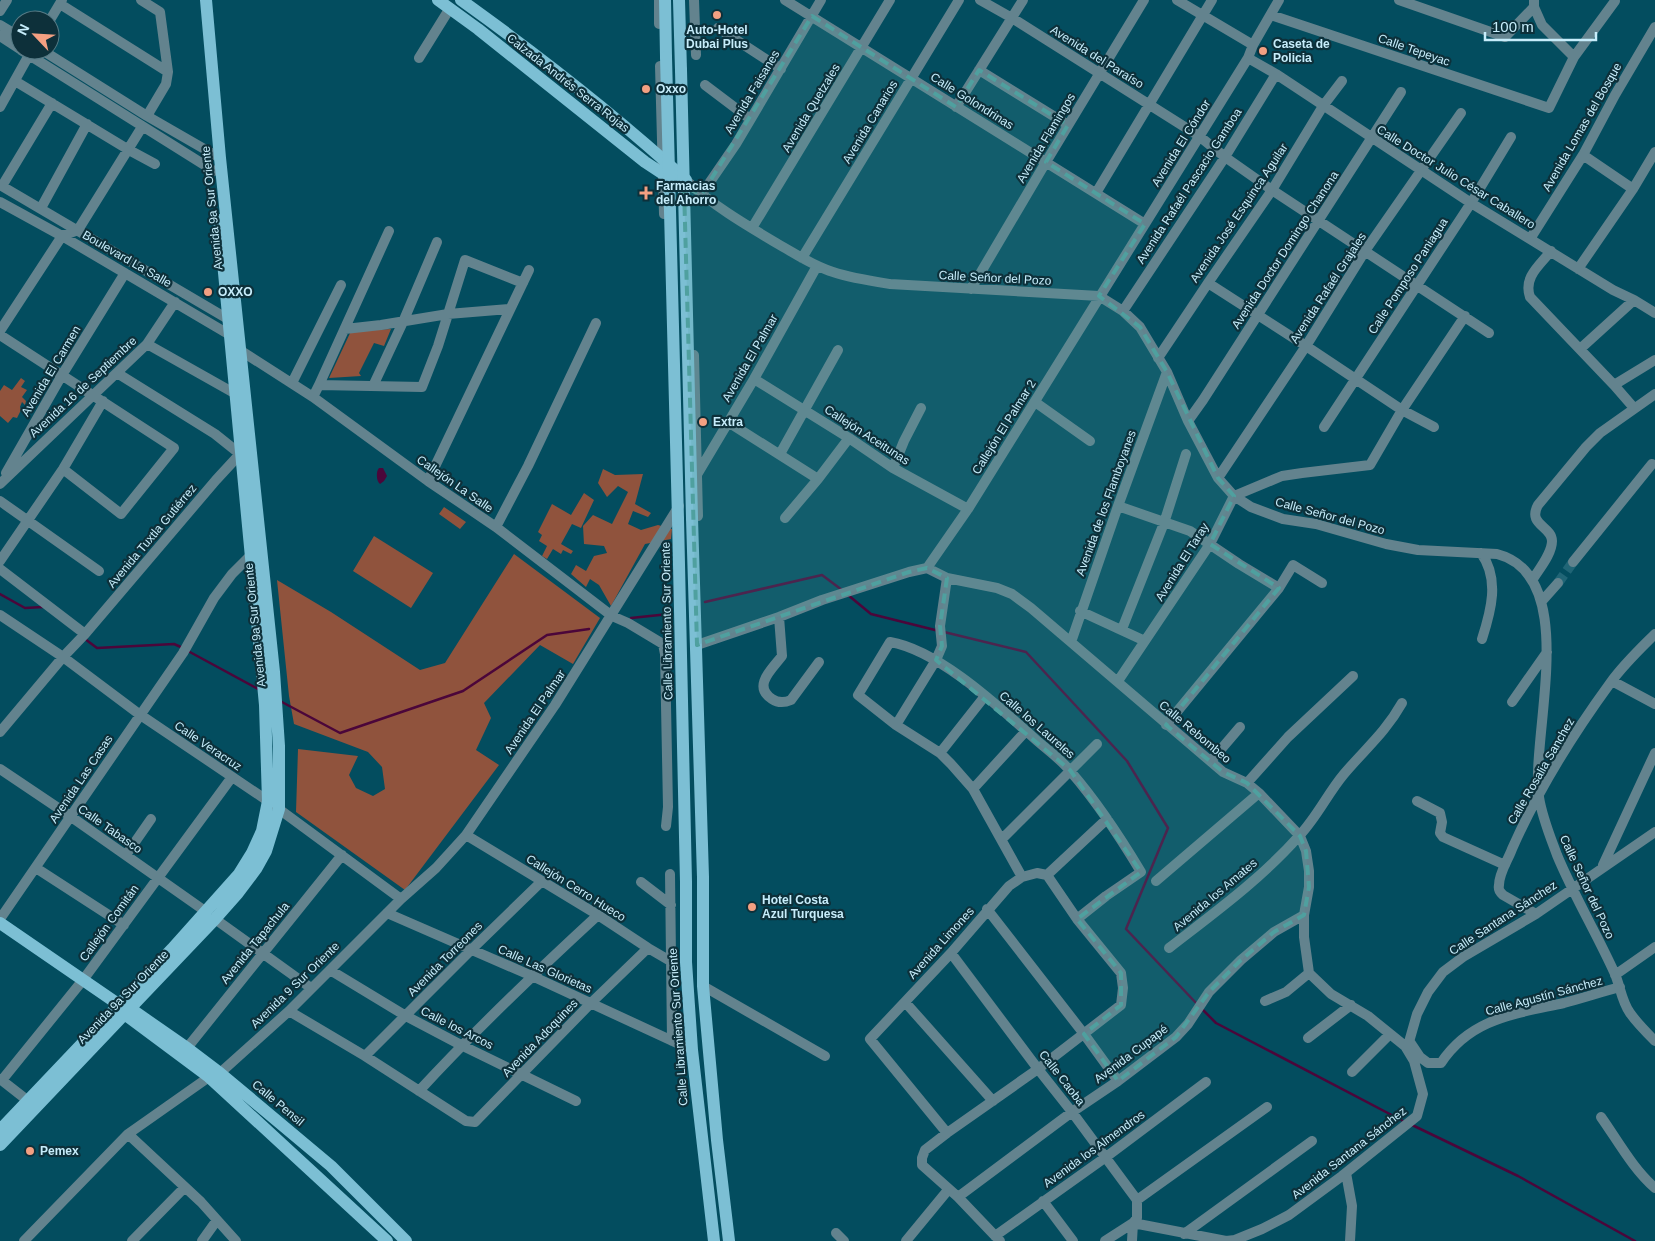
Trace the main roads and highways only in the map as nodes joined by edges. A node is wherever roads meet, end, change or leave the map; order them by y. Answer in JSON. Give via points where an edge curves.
{"nodes":[{"id":1,"x":198,"y":0,"type":"edge"},
{"id":2,"x":206,"y":0,"type":"edge"},
{"id":3,"x":438,"y":0,"type":"edge"},
{"id":4,"x":461,"y":0,"type":"edge"},
{"id":5,"x":665,"y":0,"type":"edge"},
{"id":6,"x":679,"y":0,"type":"edge"},
{"id":7,"x":487,"y":18,"type":"junction"},
{"id":8,"x":478,"y":29,"type":"junction"},
{"id":9,"x":216,"y":156,"type":"junction"},
{"id":10,"x":220,"y":188,"type":"junction"},
{"id":11,"x":235,"y":336,"type":"junction"},
{"id":12,"x":250,"y":505,"type":"junction"},
{"id":13,"x":267,"y":672,"type":"junction"},
{"id":14,"x":271,"y":706,"type":"junction"},
{"id":15,"x":210,"y":915,"type":"junction"},
{"id":16,"x":0,"y":924,"type":"edge"},
{"id":17,"x":125,"y":1009,"type":"junction"},
{"id":18,"x":214,"y":1075,"type":"junction"},
{"id":19,"x":0,"y":1130,"type":"edge"},
{"id":20,"x":0,"y":1145,"type":"edge"},
{"id":21,"x":387,"y":1241,"type":"edge"},
{"id":22,"x":406,"y":1241,"type":"edge"},
{"id":23,"x":714,"y":1241,"type":"edge"},
{"id":24,"x":729,"y":1241,"type":"edge"}],
"edges":[{"from":1,"to":9,"type":"main road","name":"Avenida 9a Sur Oriente"},
{"from":2,"to":9,"type":"main road","name":"Avenida 9a Sur Oriente"},
{"from":3,"to":8,"type":"main road","name":"Calzada Andrés Serra Rojas"},
{"from":4,"to":7,"type":"main road","name":"Calzada Andrés Serra Rojas"},
{"from":5,"to":23,"type":"main road","name":"Calle Libramiento Sur Oriente","bridge":true,"via":[[686,962],[692,1050]]},
{"from":6,"to":24,"type":"main road","bridge":true,"via":[[703,877],[703,986]]},
{"from":7,"to":8,"type":"main road"},
{"from":7,"to":8,"type":"main road","name":"Calzada Andrés Serra Rojas","via":[[662,158],[691,188],[662,174]]},
{"from":9,"to":10,"type":"main road","name":"Avenida 9a Sur Oriente"},
{"from":9,"to":10,"type":"main road","name":"Avenida 9a Sur Oriente","via":[[214,171]]},
{"from":10,"to":11,"type":"main road","name":"Avenida 9a Sur Oriente"},
{"from":11,"to":12,"type":"main road","name":"Avenida 9a Sur Oriente"},
{"from":11,"to":12,"type":"main road","name":"Avenida 9a Sur Oriente","via":[[234,393],[240,454]]},
{"from":12,"to":13,"type":"main road","name":"Avenida 9a Sur Oriente"},
{"from":12,"to":13,"type":"main road","name":"Avenida 9a Sur Oriente","via":[[250,556]]},
{"from":13,"to":14,"type":"main road","name":"Avenida 9a Sur Oriente"},
{"from":14,"to":15,"type":"main road","name":"Avenida 9a Sur Oriente","via":[[268,801],[262,831],[252,853]]},
{"from":14,"to":15,"type":"main road","name":"Avenida 9a Sur Oriente","via":[[280,780],[279,809],[266,851],[256,869],[238,893]]},
{"from":15,"to":17,"type":"main road","name":"Avenida 9a Sur Oriente","via":[[172,950]]},
{"from":16,"to":17,"type":"main road","name":"Calle Pensil"},
{"from":17,"to":18,"type":"main road","name":"Calle Pensil"},
{"from":17,"to":18,"type":"main road","name":"Calle Pensil","via":[[187,1048]]},
{"from":17,"to":19,"type":"main road","name":"Avenida 9a Sur Oriente","via":[[27,1100]]},
{"from":17,"to":20,"type":"main road","name":"Avenida 9a Sur Oriente"},
{"from":18,"to":21,"type":"main road","name":"Calle Pensil"},
{"from":18,"to":22,"type":"main road","name":"Calle Pensil","via":[[331,1166]]}]}
